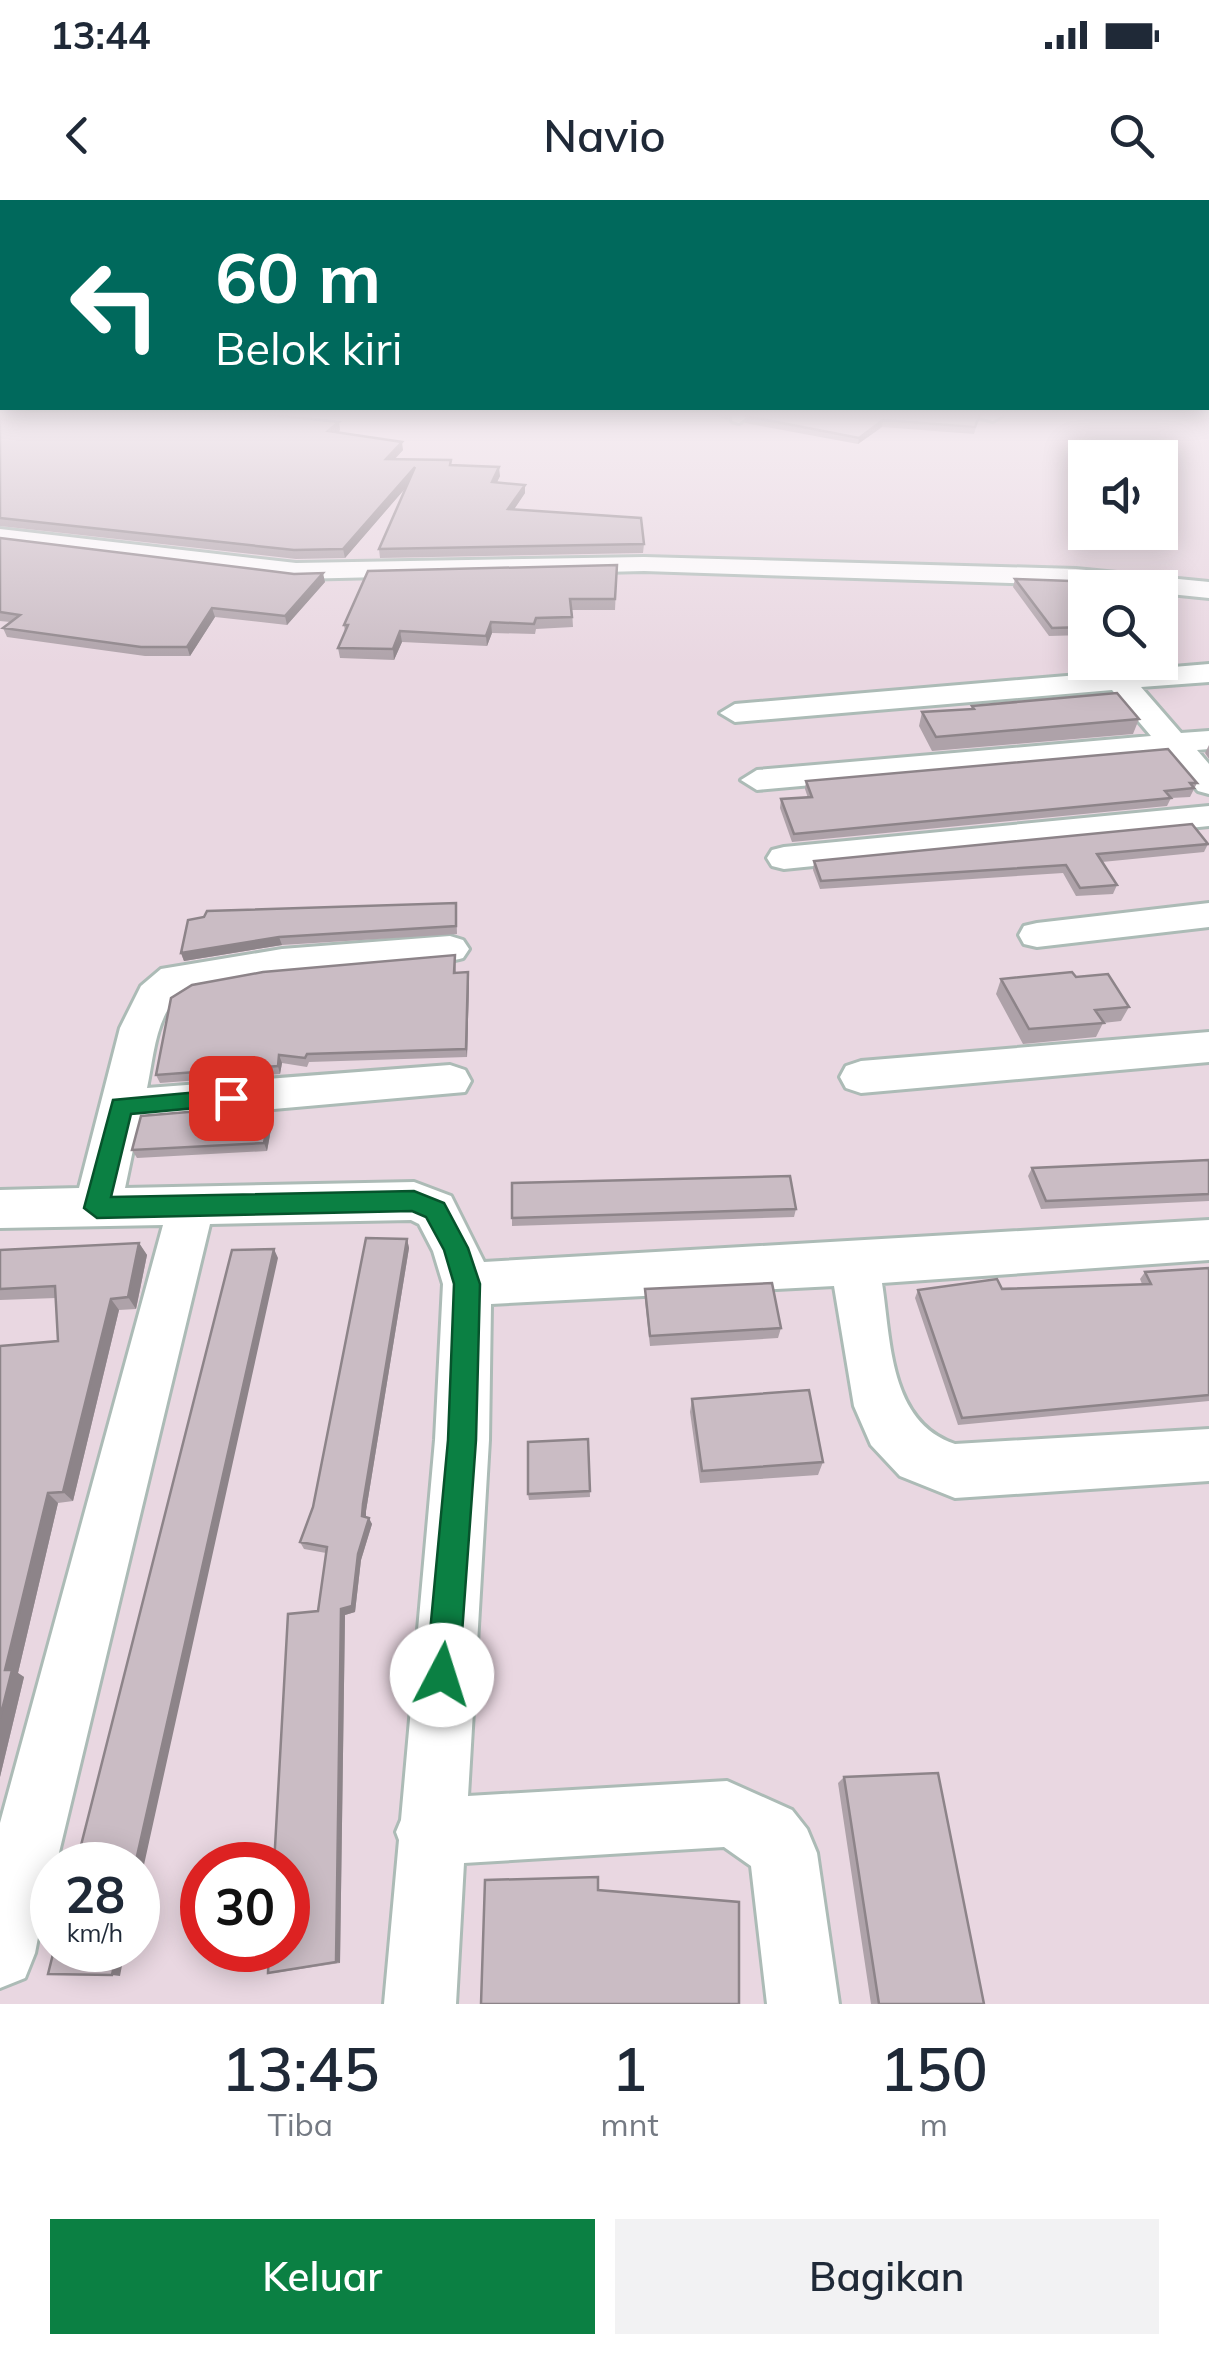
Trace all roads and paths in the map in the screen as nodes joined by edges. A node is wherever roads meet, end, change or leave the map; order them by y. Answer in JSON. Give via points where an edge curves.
{"nodes":[{"id":1,"x":0,"y":536,"type":"edge"},
{"id":2,"x":1209,"y":590,"type":"edge"},
{"id":3,"x":1209,"y":673,"type":"edge"},
{"id":4,"x":1178,"y":675,"type":"edge"},
{"id":5,"x":1107,"y":680,"type":"edge"},
{"id":6,"x":1119,"y":680,"type":"edge"},
{"id":7,"x":736,"y":713,"type":"dead end"},
{"id":8,"x":1209,"y":740,"type":"edge"},
{"id":9,"x":1172,"y":743,"type":"junction"},
{"id":10,"x":757,"y":780,"type":"dead end"},
{"id":11,"x":1209,"y":784,"type":"edge"},
{"id":12,"x":1209,"y":816,"type":"edge"},
{"id":13,"x":784,"y":858,"type":"dead end"},
{"id":14,"x":1209,"y":915,"type":"edge"},
{"id":15,"x":1038,"y":936,"type":"dead end"},
{"id":16,"x":450,"y":949,"type":"dead end"},
{"id":17,"x":1209,"y":1047,"type":"edge"},
{"id":18,"x":860,"y":1077,"type":"dead end"},
{"id":19,"x":450,"y":1081,"type":"dead end"},
{"id":20,"x":121,"y":1106,"type":"junction"},
{"id":21,"x":191,"y":1206,"type":"junction"},
{"id":22,"x":97,"y":1208,"type":"junction"},
{"id":23,"x":0,"y":1209,"type":"edge"},
{"id":24,"x":1209,"y":1240,"type":"edge"},
{"id":25,"x":855,"y":1264,"type":"junction"},
{"id":26,"x":467,"y":1284,"type":"junction"},
{"id":27,"x":1209,"y":1454,"type":"edge"},
{"id":28,"x":430,"y":1832,"type":"junction"},
{"id":29,"x":0,"y":1953,"type":"edge"},
{"id":30,"x":420,"y":2004,"type":"edge"},
{"id":31,"x":803,"y":2004,"type":"edge"}],
"edges":[{"from":1,"to":2,"type":"street","via":[[296,572],[644,564],[1076,578]]},
{"from":3,"to":4,"type":"street"},
{"from":5,"to":7,"type":"street"},
{"from":6,"to":9,"type":"street"},
{"from":8,"to":9,"type":"street"},
{"from":9,"to":10,"type":"street"},
{"from":9,"to":11,"type":"street"},
{"from":12,"to":13,"type":"street"},
{"from":14,"to":15,"type":"street"},
{"from":16,"to":20,"type":"street","via":[[175,978],[155,996],[140,1028]]},
{"from":17,"to":18,"type":"street"},
{"from":19,"to":20,"type":"street"},
{"from":20,"to":22,"type":"street"},
{"from":21,"to":22,"type":"street"},
{"from":21,"to":26,"type":"street","via":[[414,1201],[435,1210]]},
{"from":21,"to":29,"type":"street"},
{"from":22,"to":23,"type":"street"},
{"from":24,"to":25,"type":"street"},
{"from":25,"to":26,"type":"street"},
{"from":25,"to":27,"type":"street","via":[[881,1410],[902,1444],[923,1460],[955,1471]]},
{"from":26,"to":28,"type":"street","via":[[462,1440]]},
{"from":28,"to":30,"type":"street"},
{"from":28,"to":31,"type":"street","via":[[727,1814],[768,1834],[783,1852]]}]}
